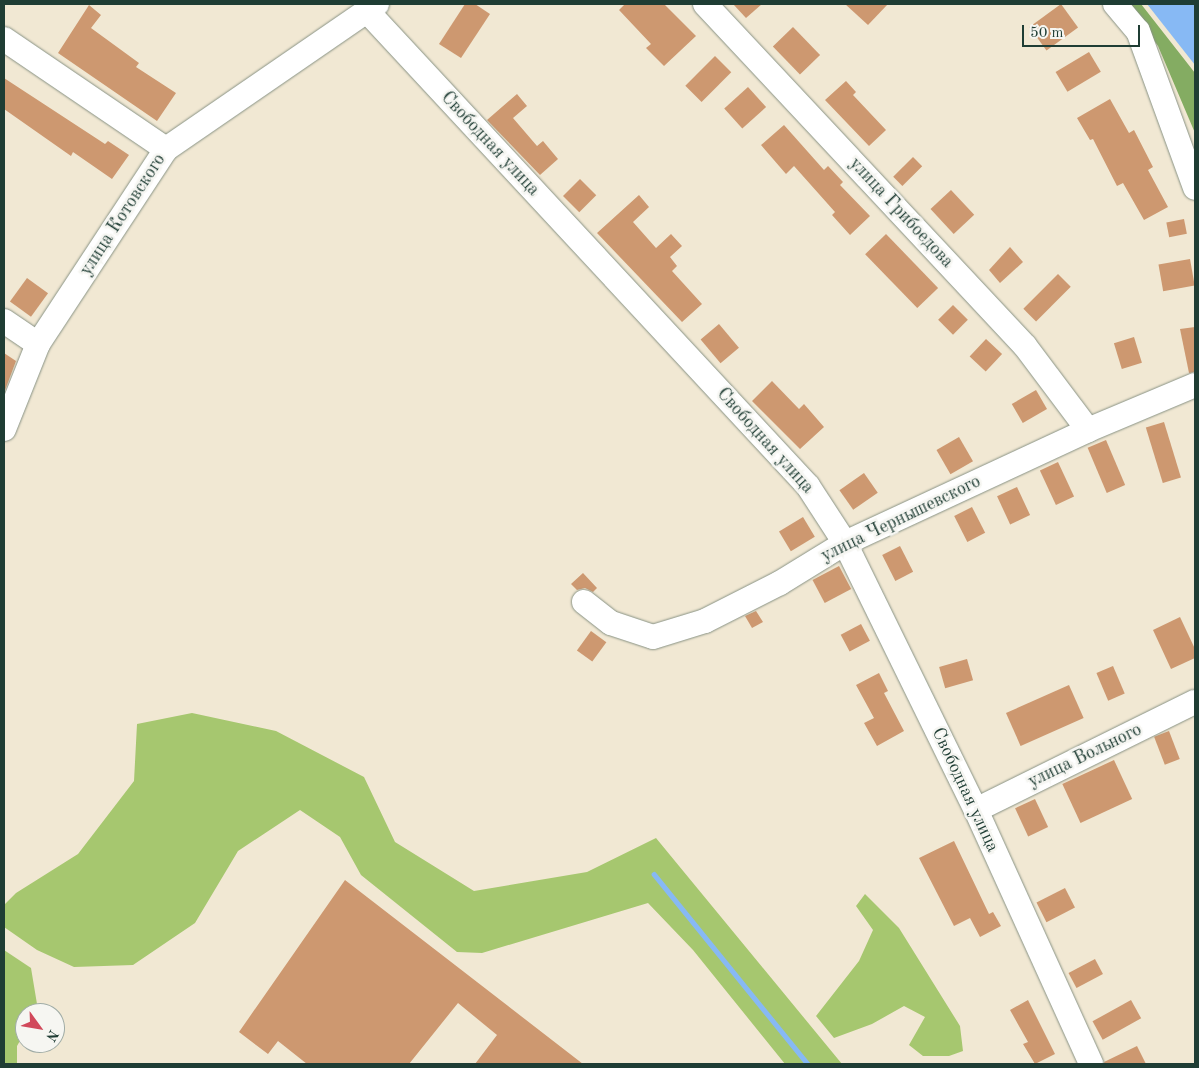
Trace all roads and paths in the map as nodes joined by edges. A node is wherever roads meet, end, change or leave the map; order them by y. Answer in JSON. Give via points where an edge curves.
{"nodes":[{"id":1,"x":705,"y":4,"type":"edge"},
{"id":2,"x":1115,"y":4,"type":"edge"},
{"id":3,"x":372,"y":7,"type":"edge"},
{"id":4,"x":4,"y":39,"type":"edge"},
{"id":5,"x":166,"y":149,"type":"junction"},
{"id":6,"x":1195,"y":188,"type":"edge"},
{"id":7,"x":4,"y":321,"type":"edge"},
{"id":8,"x":38,"y":344,"type":"junction"},
{"id":9,"x":1195,"y":384,"type":"edge"},
{"id":10,"x":4,"y":429,"type":"edge"},
{"id":11,"x":1088,"y":430,"type":"junction"},
{"id":12,"x":845,"y":543,"type":"junction"},
{"id":13,"x":584,"y":602,"type":"dead end"},
{"id":14,"x":1195,"y":702,"type":"edge"},
{"id":15,"x":976,"y":810,"type":"junction"},
{"id":16,"x":1091,"y":1064,"type":"edge"}],
"edges":[{"from":1,"to":11,"type":"street","name":"улица Грибоедова","via":[[1025,346]]},
{"from":2,"to":6,"type":"street","via":[[1138,31]]},
{"from":3,"to":5,"type":"street","name":"улица Котовского"},
{"from":3,"to":12,"type":"street","name":"Свободная улица","via":[[808,486]]},
{"from":4,"to":5,"type":"street"},
{"from":5,"to":8,"type":"street","name":"улица Котовского"},
{"from":7,"to":8,"type":"street"},
{"from":8,"to":10,"type":"street","name":"улица Котовского"},
{"from":9,"to":11,"type":"street","name":"улица Чернышевского"},
{"from":11,"to":12,"type":"street","name":"улица Чернышевского"},
{"from":12,"to":13,"type":"street","name":"улица Чернышевского","via":[[780,583],[705,621],[653,637],[611,623]]},
{"from":12,"to":15,"type":"street","name":"Свободная улица"},
{"from":14,"to":15,"type":"street","name":"улица Вольного"},
{"from":15,"to":16,"type":"street","name":"Свободная улица"}]}
